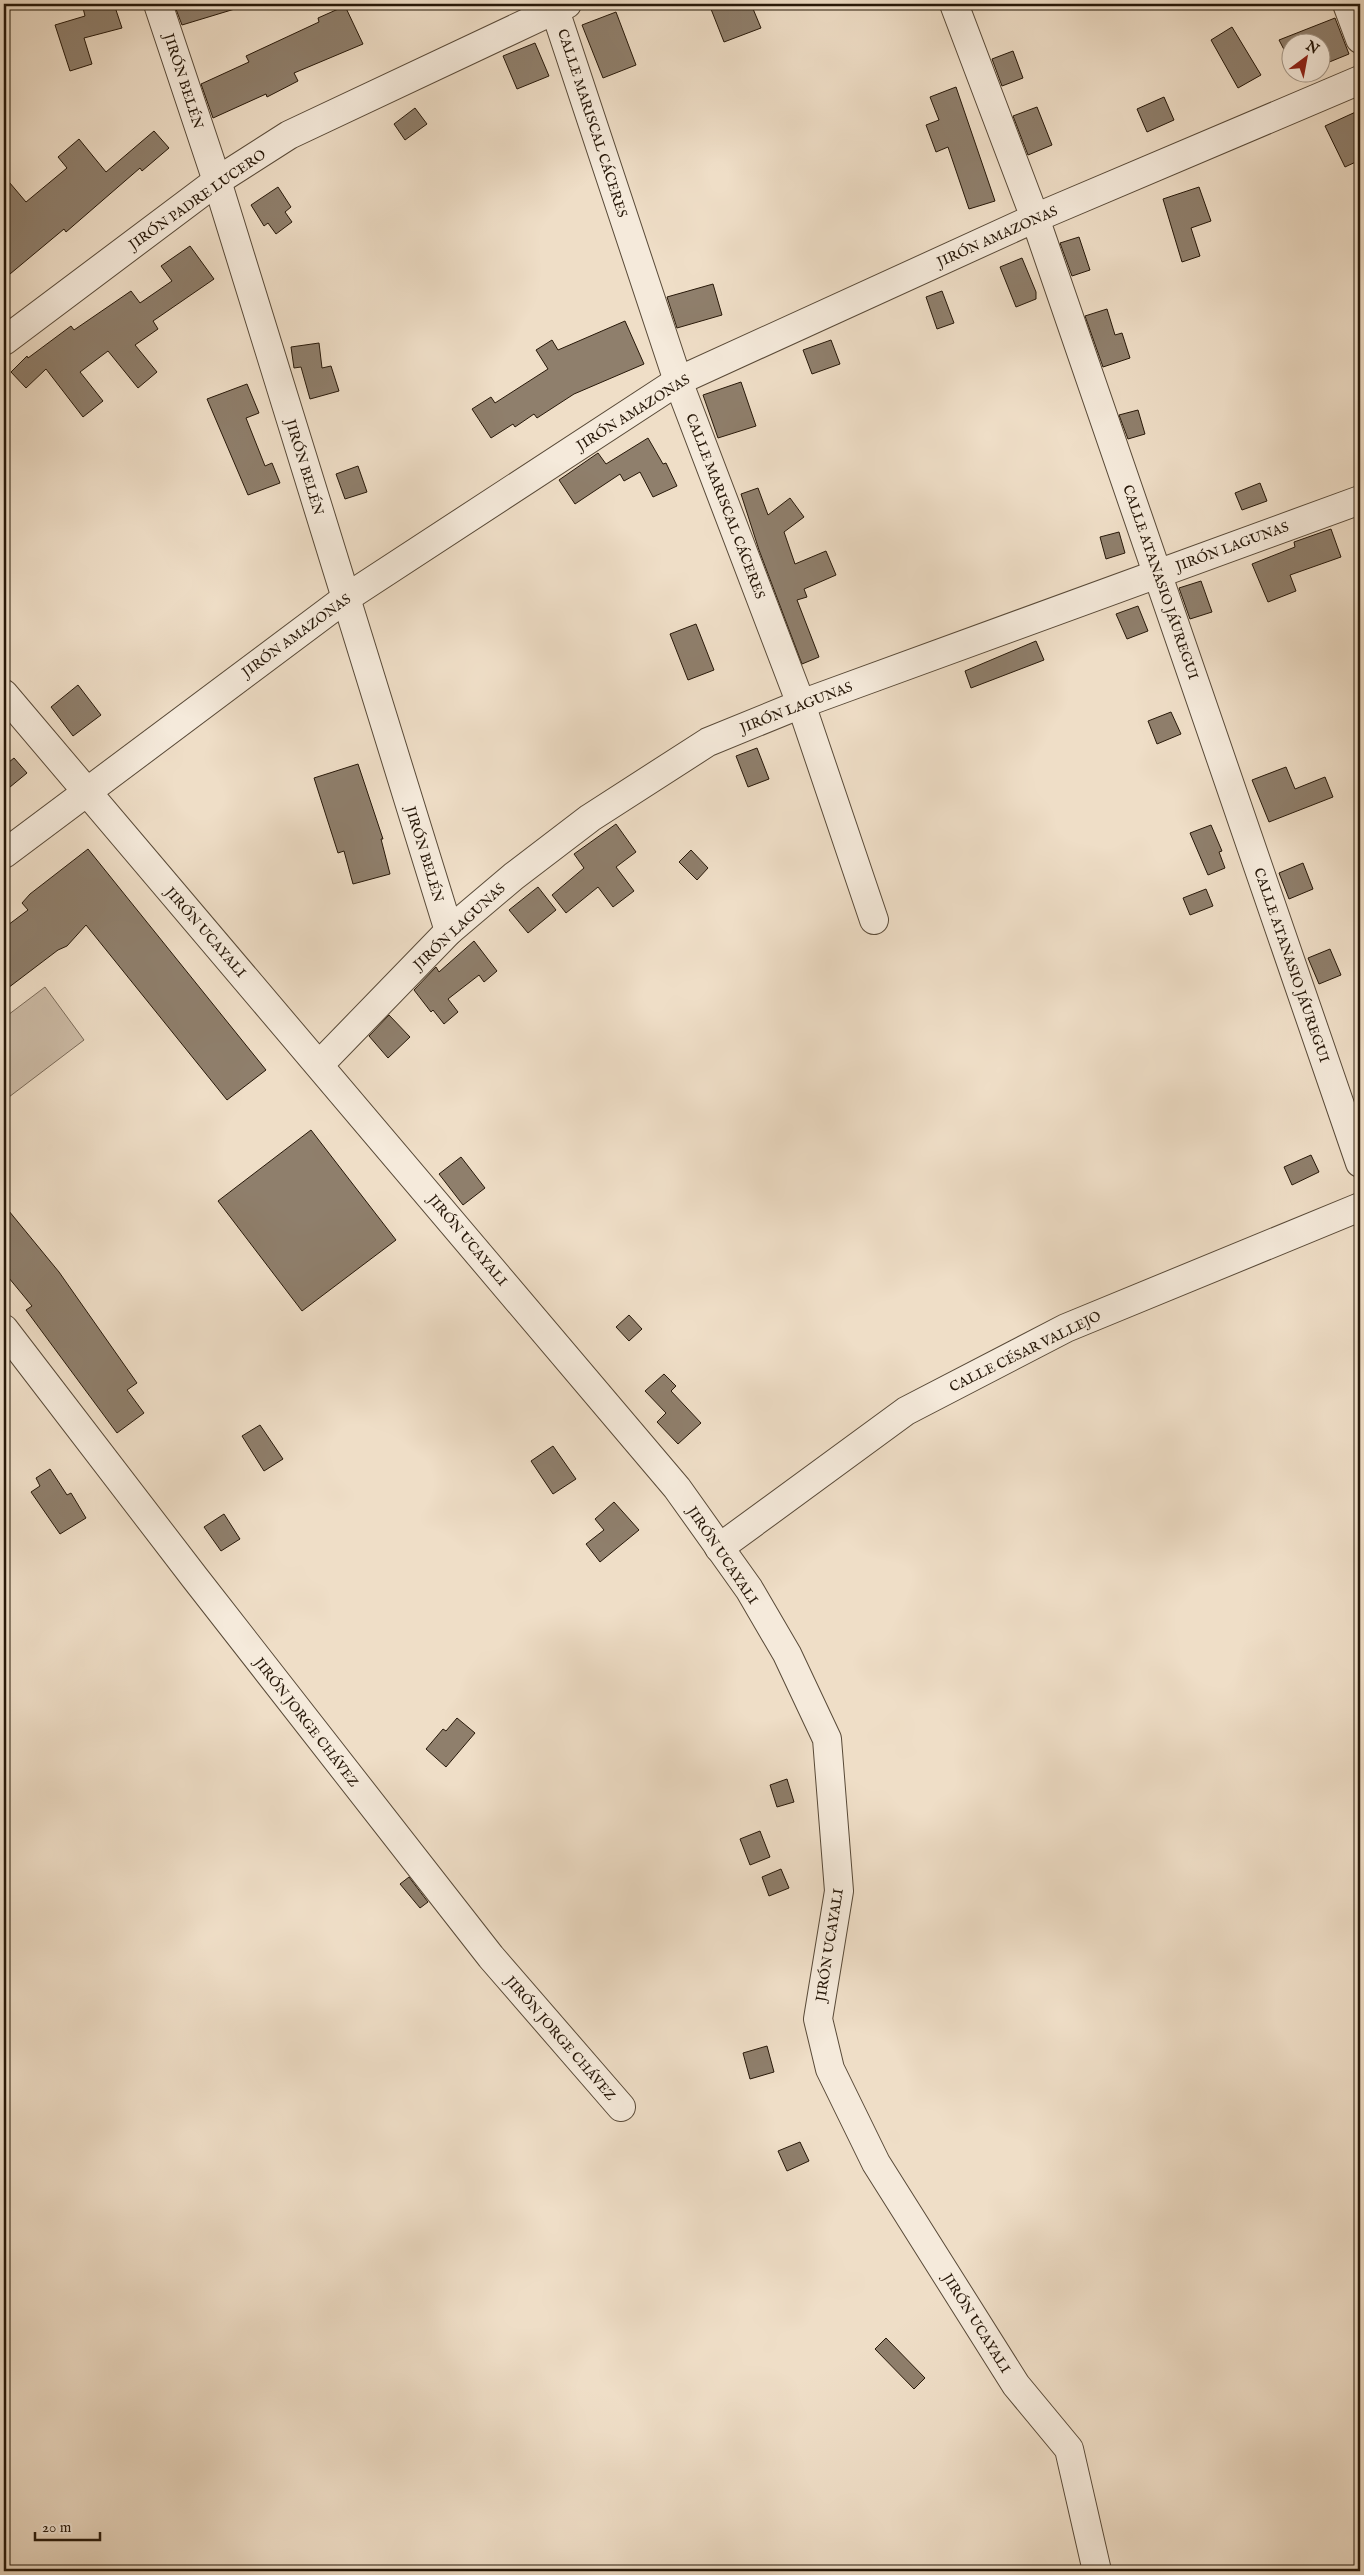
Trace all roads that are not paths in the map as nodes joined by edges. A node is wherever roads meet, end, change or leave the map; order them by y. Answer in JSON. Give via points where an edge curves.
{"nodes":[{"id":1,"x":158,"y":4,"type":"edge"},
{"id":2,"x":954,"y":4,"type":"edge"},
{"id":3,"x":1347,"y":4,"type":"edge"},
{"id":4,"x":558,"y":6,"type":"edge"},
{"id":5,"x":1360,"y":39,"type":"edge"},
{"id":6,"x":1360,"y":80,"type":"edge"},
{"id":7,"x":217,"y":181,"type":"junction"},
{"id":8,"x":1035,"y":218,"type":"junction"},
{"id":9,"x":4,"y":341,"type":"edge"},
{"id":10,"x":678,"y":381,"type":"junction"},
{"id":11,"x":1360,"y":500,"type":"edge"},
{"id":12,"x":1157,"y":573,"type":"junction"},
{"id":13,"x":346,"y":598,"type":"junction"},
{"id":14,"x":4,"y":694,"type":"edge"},
{"id":15,"x":801,"y":704,"type":"junction"},
{"id":16,"x":86,"y":792,"type":"junction"},
{"id":17,"x":4,"y":854,"type":"edge"},
{"id":18,"x":874,"y":920,"type":"dead end"},
{"id":19,"x":449,"y":931,"type":"junction"},
{"id":20,"x":320,"y":1064,"type":"junction"},
{"id":21,"x":1360,"y":1163,"type":"edge"},
{"id":22,"x":1360,"y":1207,"type":"edge"},
{"id":23,"x":4,"y":1329,"type":"edge"},
{"id":24,"x":719,"y":1548,"type":"junction"},
{"id":25,"x":621,"y":2108,"type":"dead end"},
{"id":26,"x":1097,"y":2571,"type":"edge"}],
"edges":[{"from":1,"to":7,"type":"street","name":"JIRÓN BELÉN"},
{"from":2,"to":8,"type":"street","name":"CALLE ATANASIO JÁUREGUI"},
{"from":3,"to":5,"type":"street"},
{"from":4,"to":7,"type":"street","name":"JIRÓN PADRE LUCERO","via":[[289,135]]},
{"from":4,"to":10,"type":"street","name":"CALLE MARISCAL CÁCERES"},
{"from":6,"to":8,"type":"street","name":"JIRÓN AMAZONAS"},
{"from":7,"to":9,"type":"street","name":"JIRÓN PADRE LUCERO"},
{"from":7,"to":13,"type":"street","name":"JIRÓN BELÉN"},
{"from":8,"to":10,"type":"street","name":"JIRÓN AMAZONAS"},
{"from":8,"to":12,"type":"street","name":"CALLE ATANASIO JÁUREGUI"},
{"from":10,"to":13,"type":"street","name":"JIRÓN AMAZONAS"},
{"from":10,"to":15,"type":"street","name":"CALLE MARISCAL CÁCERES"},
{"from":11,"to":12,"type":"street","name":"JIRÓN LAGUNAS"},
{"from":12,"to":15,"type":"street","name":"JIRÓN LAGUNAS"},
{"from":12,"to":21,"type":"street","name":"CALLE ATANASIO JÁUREGUI"},
{"from":13,"to":16,"type":"street","name":"JIRÓN AMAZONAS"},
{"from":13,"to":19,"type":"street","name":"JIRÓN BELÉN"},
{"from":14,"to":16,"type":"street","name":"JIRÓN UCAYALI"},
{"from":15,"to":18,"type":"street","name":"CALLE MARISCAL CÁCERES"},
{"from":15,"to":19,"type":"street","name":"JIRÓN LAGUNAS","via":[[708,742],[654,774],[529,864]]},
{"from":16,"to":17,"type":"street","name":"JIRÓN AMAZONAS"},
{"from":16,"to":20,"type":"street","name":"JIRÓN UCAYALI"},
{"from":19,"to":20,"type":"street","name":"JIRÓN LAGUNAS"},
{"from":20,"to":24,"type":"street","name":"JIRÓN UCAYALI","via":[[677,1488]]},
{"from":22,"to":24,"type":"street","name":"CALLE CÉSAR VALLEJO","via":[[1066,1328],[906,1411]]},
{"from":23,"to":25,"type":"street","name":"JIRÓN JORGE CHÁVEZ","via":[[491,1957]]},
{"from":24,"to":26,"type":"street","name":"JIRÓN UCAYALI","via":[[787,1654],[827,1739],[839,1892],[818,2019],[830,2069],[881,2171],[1016,2385],[1069,2449]]}]}
